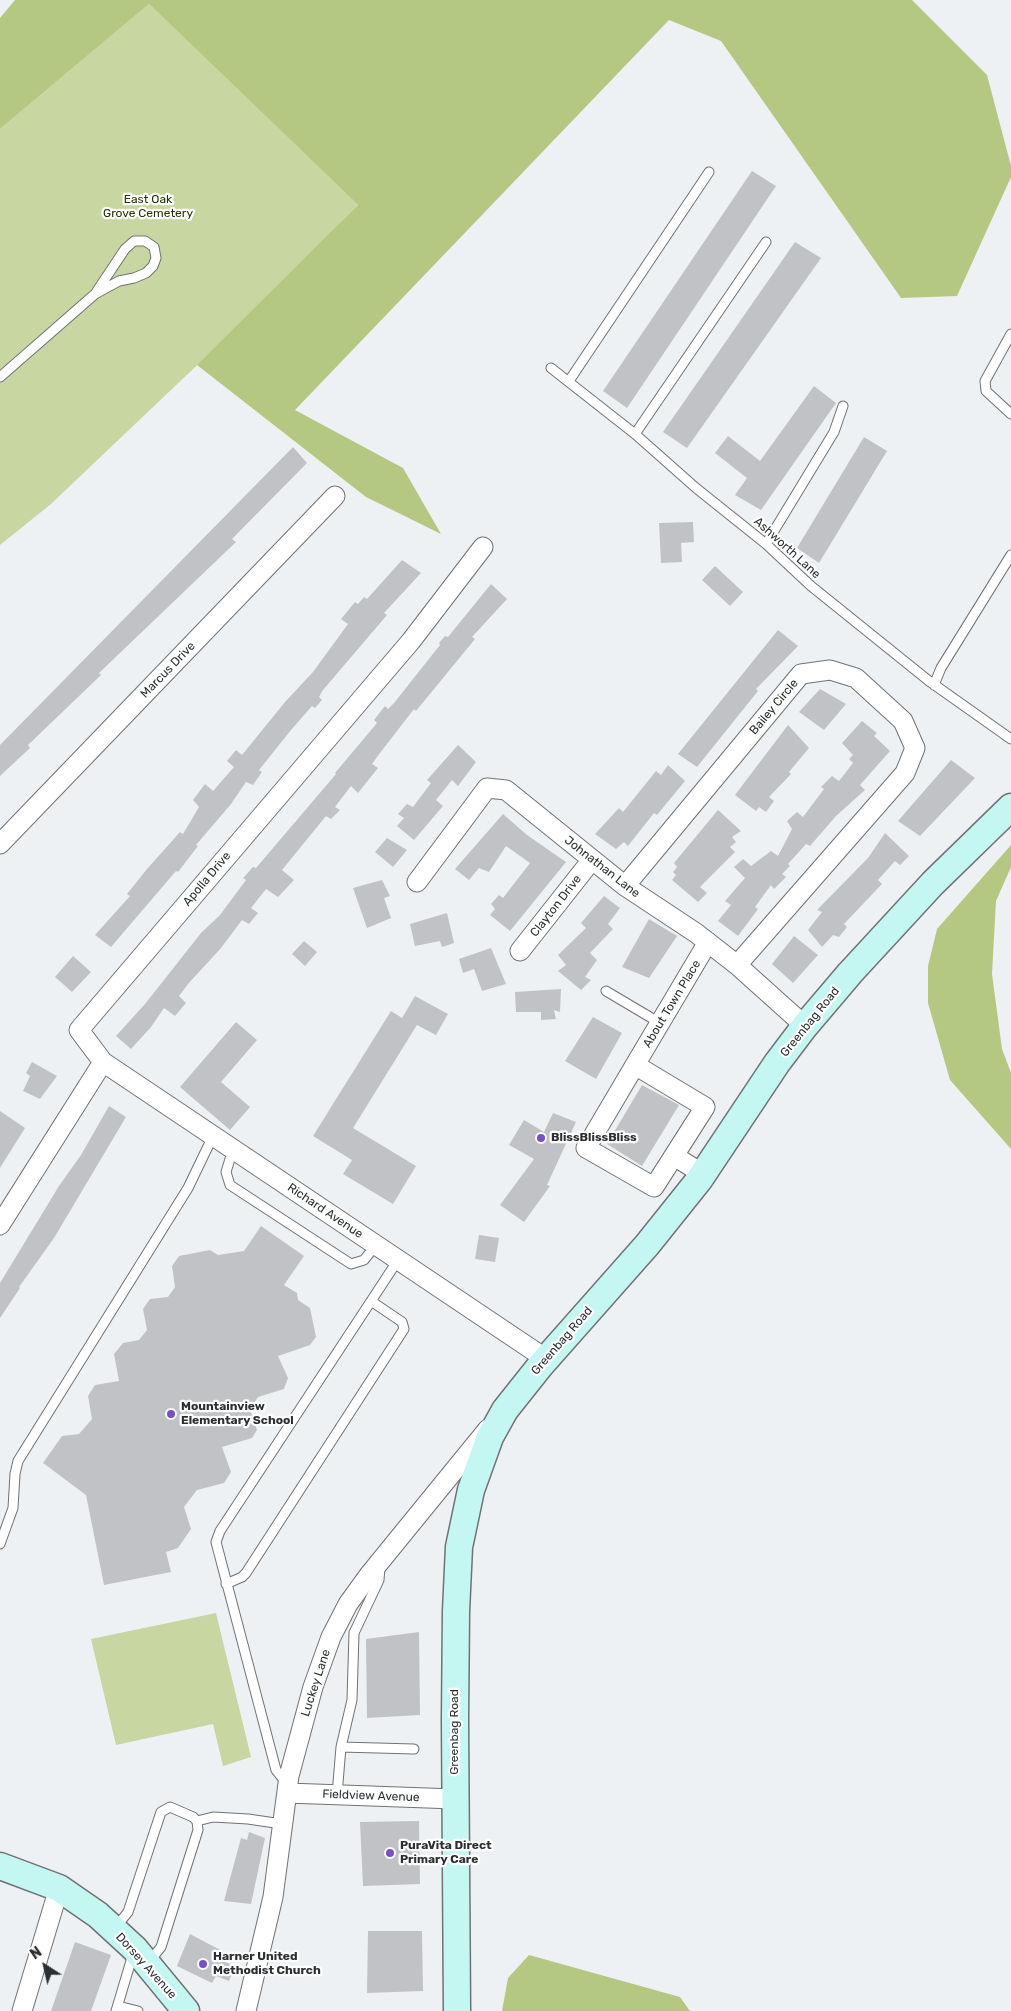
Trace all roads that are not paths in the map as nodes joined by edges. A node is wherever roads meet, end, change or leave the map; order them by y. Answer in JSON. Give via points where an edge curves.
{"nodes":[{"id":1,"x":709,"y":172,"type":"dead end"},
{"id":2,"x":766,"y":242,"type":"dead end"},
{"id":3,"x":95,"y":294,"type":"junction"},
{"id":4,"x":1011,"y":334,"type":"edge"},
{"id":5,"x":551,"y":368,"type":"dead end"},
{"id":6,"x":0,"y":376,"type":"edge"},
{"id":7,"x":569,"y":381,"type":"junction"},
{"id":8,"x":843,"y":406,"type":"dead end"},
{"id":9,"x":1011,"y":414,"type":"edge"},
{"id":10,"x":635,"y":434,"type":"junction"},
{"id":11,"x":335,"y":496,"type":"dead end"},
{"id":12,"x":766,"y":544,"type":"junction"},
{"id":13,"x":483,"y":547,"type":"dead end"},
{"id":14,"x":1011,"y":555,"type":"edge"},
{"id":15,"x":934,"y":685,"type":"junction"},
{"id":16,"x":1011,"y":740,"type":"edge"},
{"id":17,"x":1011,"y":807,"type":"edge"},
{"id":18,"x":0,"y":844,"type":"edge"},
{"id":19,"x":591,"y":860,"type":"junction"},
{"id":20,"x":417,"y":882,"type":"dead end"},
{"id":21,"x":625,"y":886,"type":"junction"},
{"id":22,"x":708,"y":942,"type":"junction"},
{"id":23,"x":520,"y":951,"type":"dead end"},
{"id":24,"x":737,"y":965,"type":"junction"},
{"id":25,"x":606,"y":991,"type":"dead end"},
{"id":26,"x":660,"y":1023,"type":"junction"},
{"id":27,"x":805,"y":1026,"type":"junction"},
{"id":28,"x":103,"y":1062,"type":"junction"},
{"id":29,"x":635,"y":1066,"type":"junction"},
{"id":30,"x":213,"y":1136,"type":"junction"},
{"id":31,"x":233,"y":1149,"type":"junction"},
{"id":32,"x":674,"y":1156,"type":"junction"},
{"id":33,"x":703,"y":1174,"type":"junction"},
{"id":34,"x":0,"y":1225,"type":"edge"},
{"id":35,"x":376,"y":1245,"type":"junction"},
{"id":36,"x":398,"y":1260,"type":"junction"},
{"id":37,"x":371,"y":1301,"type":"junction"},
{"id":38,"x":546,"y":1359,"type":"junction"},
{"id":39,"x":505,"y":1410,"type":"junction"},
{"id":40,"x":0,"y":1544,"type":"edge"},
{"id":41,"x":380,"y":1562,"type":"junction"},
{"id":42,"x":226,"y":1584,"type":"junction"},
{"id":43,"x":341,"y":1747,"type":"junction"},
{"id":44,"x":414,"y":1749,"type":"dead end"},
{"id":45,"x":287,"y":1789,"type":"junction"},
{"id":46,"x":337,"y":1794,"type":"junction"},
{"id":47,"x":455,"y":1799,"type":"junction"},
{"id":48,"x":197,"y":1821,"type":"junction"},
{"id":49,"x":282,"y":1824,"type":"junction"},
{"id":50,"x":0,"y":1866,"type":"edge"},
{"id":51,"x":59,"y":1888,"type":"junction"},
{"id":52,"x":114,"y":1930,"type":"junction"},
{"id":53,"x":141,"y":1957,"type":"junction"},
{"id":54,"x":117,"y":2009,"type":"edge"},
{"id":55,"x":22,"y":2011,"type":"edge"},
{"id":56,"x":138,"y":2011,"type":"edge"},
{"id":57,"x":186,"y":2011,"type":"edge"},
{"id":58,"x":246,"y":2011,"type":"edge"},
{"id":59,"x":457,"y":2011,"type":"edge"}],
"edges":[{"from":1,"to":7,"type":"lane"},
{"from":2,"to":10,"type":"lane"},
{"from":3,"to":3,"type":"lane","via":[[146,272],[156,258],[154,247],[145,240],[134,241],[125,249]]},
{"from":3,"to":6,"type":"lane"},
{"from":4,"to":9,"type":"lane","via":[[985,381],[986,391]]},
{"from":5,"to":7,"type":"lane","name":"Ashworth Lane"},
{"from":7,"to":10,"type":"lane","name":"Ashworth Lane"},
{"from":8,"to":12,"type":"lane","via":[[834,432]]},
{"from":10,"to":12,"type":"lane","name":"Ashworth Lane"},
{"from":11,"to":18,"type":"street","name":"Marcus Drive"},
{"from":12,"to":15,"type":"lane","name":"Ashworth Lane","via":[[811,586]]},
{"from":13,"to":28,"type":"street","name":"Apolla Drive","via":[[411,641],[79,1030]]},
{"from":14,"to":15,"type":"lane"},
{"from":15,"to":16,"type":"lane","name":"Ashworth Lane"},
{"from":17,"to":27,"type":"main road","name":"Greenbag Road","via":[[933,883]]},
{"from":19,"to":20,"type":"street","name":"Johnathan Lane","via":[[506,790],[487,788]]},
{"from":19,"to":21,"type":"street","name":"Johnathan Lane"},
{"from":19,"to":23,"type":"street","name":"Clayton Drive"},
{"from":21,"to":22,"type":"street","name":"Johnathan Lane"},
{"from":21,"to":24,"type":"street","name":"Bailey Circle","via":[[802,674],[830,670],[856,678],[903,721],[915,748],[905,773]]},
{"from":22,"to":24,"type":"street","name":"Johnathan Lane"},
{"from":22,"to":26,"type":"street","name":"About Town Place"},
{"from":24,"to":27,"type":"street","name":"Johnathan Lane"},
{"from":25,"to":26,"type":"lane"},
{"from":26,"to":29,"type":"street","name":"About Town Place"},
{"from":27,"to":33,"type":"main road","name":"Greenbag Road"},
{"from":28,"to":30,"type":"street","name":"Richard Avenue"},
{"from":28,"to":34,"type":"street"},
{"from":29,"to":32,"type":"street","name":"About Town Place","via":[[705,1107]]},
{"from":29,"to":32,"type":"street","name":"About Town Place","via":[[586,1148],[654,1187]]},
{"from":30,"to":31,"type":"street","name":"Richard Avenue"},
{"from":30,"to":40,"type":"lane","via":[[188,1188],[18,1461],[13,1508]]},
{"from":31,"to":35,"type":"street","name":"Richard Avenue"},
{"from":31,"to":35,"type":"lane","via":[[226,1172],[230,1185],[352,1264],[364,1260]]},
{"from":32,"to":33,"type":"street"},
{"from":33,"to":38,"type":"main road","name":"Greenbag Road","via":[[647,1245]]},
{"from":35,"to":36,"type":"street","name":"Richard Avenue"},
{"from":36,"to":37,"type":"lane"},
{"from":36,"to":38,"type":"street","name":"Richard Avenue"},
{"from":37,"to":42,"type":"lane","via":[[218,1536],[217,1549]]},
{"from":37,"to":42,"type":"lane","via":[[402,1322],[404,1329],[246,1573]]},
{"from":38,"to":39,"type":"main road","name":"Greenbag Road"},
{"from":39,"to":41,"type":"street","name":"Luckey Lane"},
{"from":39,"to":47,"type":"main road","name":"Greenbag Road","via":[[490,1437],[471,1490],[459,1547]]},
{"from":41,"to":43,"type":"lane","via":[[379,1580],[354,1633],[352,1700]]},
{"from":41,"to":45,"type":"street","name":"Luckey Lane","via":[[348,1604],[331,1637],[313,1687]]},
{"from":42,"to":45,"type":"lane","via":[[276,1770]]},
{"from":43,"to":44,"type":"lane"},
{"from":43,"to":46,"type":"lane"},
{"from":45,"to":46,"type":"street","name":"Fieldview Avenue"},
{"from":45,"to":49,"type":"street","name":"Luckey Lane"},
{"from":46,"to":47,"type":"street","name":"Fieldview Avenue"},
{"from":47,"to":59,"type":"main road","name":"Greenbag Road"},
{"from":48,"to":49,"type":"lane","via":[[213,1817]]},
{"from":48,"to":52,"type":"lane","via":[[170,1807],[161,1812],[128,1912]]},
{"from":48,"to":53,"type":"lane","via":[[198,1830],[161,1947]]},
{"from":49,"to":58,"type":"street","name":"Luckey Lane","via":[[273,1897]]},
{"from":50,"to":51,"type":"main road","name":"Dorsey Avenue"},
{"from":51,"to":52,"type":"main road","name":"Dorsey Avenue"},
{"from":51,"to":55,"type":"street"},
{"from":52,"to":53,"type":"main road","name":"Dorsey Avenue"},
{"from":53,"to":54,"type":"lane"},
{"from":53,"to":57,"type":"main road","name":"Dorsey Avenue"},
{"from":54,"to":56,"type":"lane"}]}
